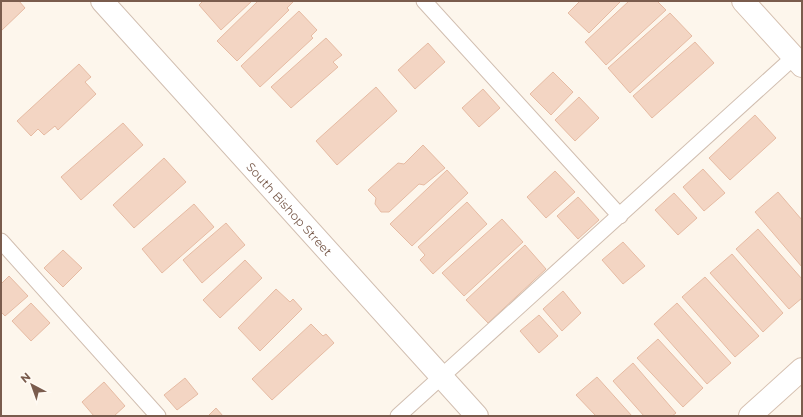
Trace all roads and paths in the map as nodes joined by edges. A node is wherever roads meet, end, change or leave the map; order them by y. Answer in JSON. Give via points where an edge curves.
{"nodes":[{"id":1,"x":102,"y":1,"type":"edge"},
{"id":2,"x":424,"y":1,"type":"edge"},
{"id":3,"x":743,"y":1,"type":"edge"},
{"id":4,"x":798,"y":62,"type":"edge"},
{"id":5,"x":620,"y":216,"type":"junction"},
{"id":6,"x":1,"y":241,"type":"edge"},
{"id":7,"x":802,"y":369,"type":"edge"},
{"id":8,"x":442,"y":377,"type":"junction"},
{"id":9,"x":158,"y":416,"type":"edge"},
{"id":10,"x":398,"y":416,"type":"edge"},
{"id":11,"x":477,"y":416,"type":"edge"},
{"id":12,"x":750,"y":416,"type":"edge"}],
"edges":[{"from":1,"to":8,"type":"street","name":"South Bishop Street"},
{"from":2,"to":5,"type":"lane"},
{"from":3,"to":4,"type":"street"},
{"from":4,"to":5,"type":"lane"},
{"from":5,"to":8,"type":"lane"},
{"from":6,"to":9,"type":"lane"},
{"from":7,"to":12,"type":"street"},
{"from":8,"to":10,"type":"lane"},
{"from":8,"to":11,"type":"street","name":"South Bishop Street"}]}
